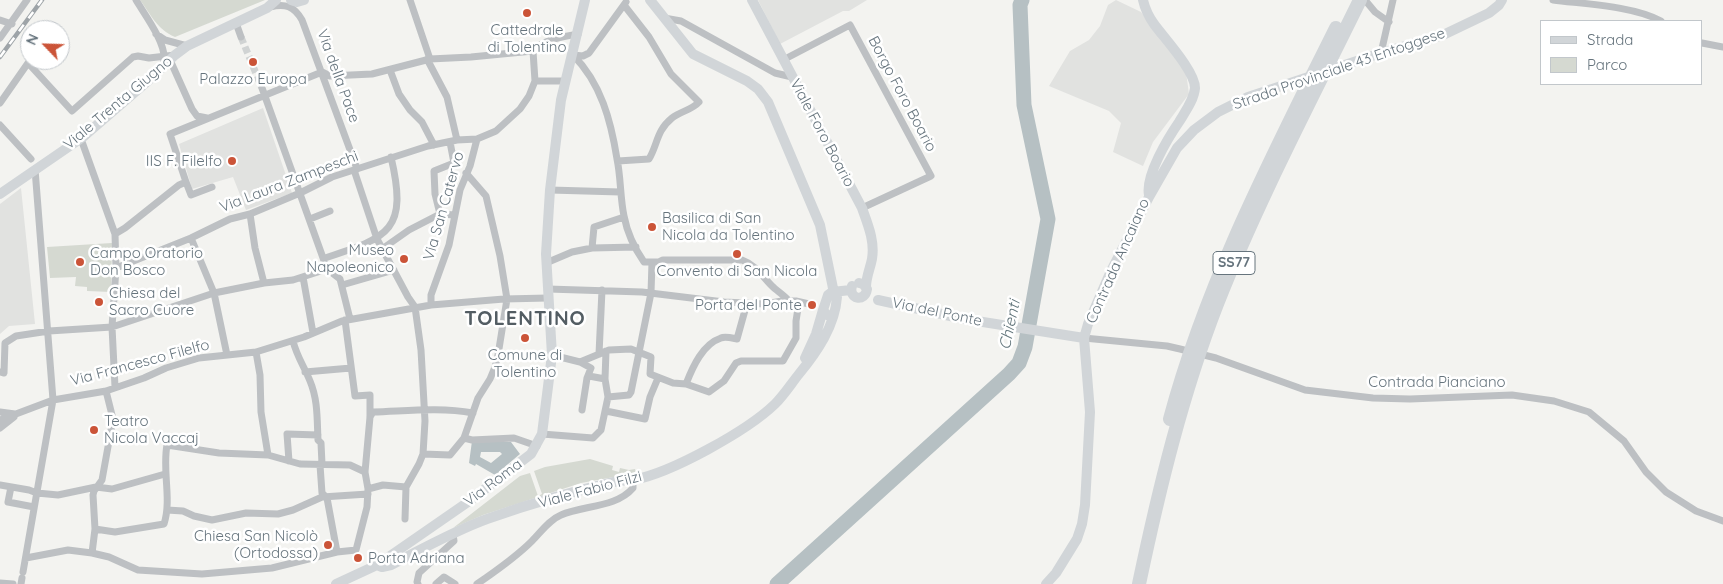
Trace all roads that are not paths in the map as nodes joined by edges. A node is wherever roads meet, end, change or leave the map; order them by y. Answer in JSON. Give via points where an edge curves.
{"nodes":[{"id":1,"x":27,"y":0,"type":"edge"},
{"id":2,"x":136,"y":0,"type":"edge"},
{"id":3,"x":291,"y":0,"type":"edge"},
{"id":4,"x":305,"y":0,"type":"edge"},
{"id":5,"x":410,"y":0,"type":"edge"},
{"id":6,"x":585,"y":0,"type":"edge"},
{"id":7,"x":650,"y":0,"type":"edge"},
{"id":8,"x":752,"y":0,"type":"edge"},
{"id":9,"x":1143,"y":0,"type":"edge"},
{"id":10,"x":1350,"y":0,"type":"edge"},
{"id":11,"x":1360,"y":0,"type":"edge"},
{"id":12,"x":1365,"y":0,"type":"edge"},
{"id":13,"x":1394,"y":0,"type":"edge"},
{"id":14,"x":1502,"y":0,"type":"edge"},
{"id":15,"x":1553,"y":0,"type":"edge"},
{"id":16,"x":277,"y":2,"type":"edge"},
{"id":17,"x":664,"y":18,"type":"junction"},
{"id":18,"x":0,"y":20,"type":"edge"},
{"id":19,"x":302,"y":20,"type":"junction"},
{"id":20,"x":1658,"y":20,"type":"edge"},
{"id":21,"x":1389,"y":22,"type":"junction"},
{"id":22,"x":236,"y":23,"type":"junction"},
{"id":23,"x":12,"y":24,"type":"junction"},
{"id":24,"x":156,"y":34,"type":"junction"},
{"id":25,"x":578,"y":34,"type":"junction"},
{"id":26,"x":241,"y":37,"type":"tunnel mouth"},
{"id":27,"x":0,"y":38,"type":"edge"},
{"id":28,"x":1703,"y":43,"type":"edge"},
{"id":29,"x":187,"y":46,"type":"junction"},
{"id":30,"x":1723,"y":47,"type":"edge"},
{"id":31,"x":533,"y":51,"type":"junction"},
{"id":32,"x":1381,"y":53,"type":"junction"},
{"id":33,"x":573,"y":55,"type":"junction"},
{"id":34,"x":168,"y":59,"type":"junction"},
{"id":35,"x":429,"y":59,"type":"junction"},
{"id":36,"x":783,"y":60,"type":"junction"},
{"id":37,"x":390,"y":70,"type":"junction"},
{"id":38,"x":322,"y":72,"type":"junction"},
{"id":39,"x":792,"y":77,"type":"junction"},
{"id":40,"x":535,"y":81,"type":"junction"},
{"id":41,"x":565,"y":81,"type":"junction"},
{"id":42,"x":262,"y":88,"type":"tunnel mouth"},
{"id":43,"x":266,"y":95,"type":"junction"},
{"id":44,"x":0,"y":103,"type":"edge"},
{"id":45,"x":207,"y":118,"type":"junction"},
{"id":46,"x":0,"y":125,"type":"edge"},
{"id":47,"x":81,"y":139,"type":"junction"},
{"id":48,"x":477,"y":140,"type":"junction"},
{"id":49,"x":454,"y":141,"type":"junction"},
{"id":50,"x":434,"y":145,"type":"junction"},
{"id":51,"x":391,"y":157,"type":"junction"},
{"id":52,"x":618,"y":160,"type":"junction"},
{"id":53,"x":33,"y":164,"type":"junction"},
{"id":54,"x":356,"y":170,"type":"junction"},
{"id":55,"x":466,"y":173,"type":"junction"},
{"id":56,"x":186,"y":182,"type":"junction"},
{"id":57,"x":212,"y":187,"type":"dead end"},
{"id":58,"x":550,"y":190,"type":"junction"},
{"id":59,"x":620,"y":192,"type":"junction"},
{"id":60,"x":300,"y":193,"type":"junction"},
{"id":61,"x":0,"y":194,"type":"edge"},
{"id":62,"x":1149,"y":197,"type":"junction"},
{"id":63,"x":862,"y":208,"type":"junction"},
{"id":64,"x":330,"y":211,"type":"dead end"},
{"id":65,"x":250,"y":214,"type":"junction"},
{"id":66,"x":440,"y":214,"type":"junction"},
{"id":67,"x":455,"y":215,"type":"junction"},
{"id":68,"x":624,"y":218,"type":"junction"},
{"id":69,"x":310,"y":219,"type":"junction"},
{"id":70,"x":115,"y":234,"type":"junction"},
{"id":71,"x":191,"y":238,"type":"junction"},
{"id":72,"x":377,"y":239,"type":"junction"},
{"id":73,"x":636,"y":247,"type":"junction"},
{"id":74,"x":592,"y":248,"type":"junction"},
{"id":75,"x":382,"y":249,"type":"junction"},
{"id":76,"x":324,"y":258,"type":"junction"},
{"id":77,"x":546,"y":258,"type":"junction"},
{"id":78,"x":652,"y":262,"type":"junction"},
{"id":79,"x":116,"y":268,"type":"junction"},
{"id":80,"x":327,"y":269,"type":"junction"},
{"id":81,"x":394,"y":270,"type":"junction"},
{"id":82,"x":303,"y":277,"type":"junction"},
{"id":83,"x":831,"y":278,"type":"junction"},
{"id":84,"x":264,"y":283,"type":"junction"},
{"id":85,"x":342,"y":285,"type":"junction"},
{"id":86,"x":602,"y":290,"type":"junction"},
{"id":87,"x":859,"y":290,"type":"junction"},
{"id":88,"x":214,"y":293,"type":"junction"},
{"id":89,"x":548,"y":293,"type":"junction"},
{"id":90,"x":651,"y":293,"type":"junction"},
{"id":91,"x":834,"y":293,"type":"junction"},
{"id":92,"x":506,"y":299,"type":"junction"},
{"id":93,"x":790,"y":301,"type":"junction"},
{"id":94,"x":799,"y":302,"type":"junction"},
{"id":95,"x":747,"y":303,"type":"junction"},
{"id":96,"x":431,"y":305,"type":"junction"},
{"id":97,"x":415,"y":307,"type":"junction"},
{"id":98,"x":817,"y":307,"type":"junction"},
{"id":99,"x":836,"y":312,"type":"junction"},
{"id":100,"x":348,"y":320,"type":"junction"},
{"id":101,"x":112,"y":327,"type":"junction"},
{"id":102,"x":49,"y":331,"type":"junction"},
{"id":103,"x":313,"y":333,"type":"junction"},
{"id":104,"x":1084,"y":338,"type":"junction"},
{"id":105,"x":293,"y":341,"type":"junction"},
{"id":106,"x":256,"y":352,"type":"junction"},
{"id":107,"x":640,"y":352,"type":"junction"},
{"id":108,"x":602,"y":353,"type":"junction"},
{"id":109,"x":227,"y":355,"type":"junction"},
{"id":110,"x":552,"y":355,"type":"junction"},
{"id":111,"x":580,"y":362,"type":"junction"},
{"id":112,"x":351,"y":368,"type":"junction"},
{"id":113,"x":0,"y":372,"type":"edge"},
{"id":114,"x":305,"y":372,"type":"junction"},
{"id":115,"x":589,"y":376,"type":"junction"},
{"id":116,"x":658,"y":378,"type":"junction"},
{"id":117,"x":605,"y":379,"type":"junction"},
{"id":118,"x":686,"y":384,"type":"junction"},
{"id":119,"x":115,"y":387,"type":"junction"},
{"id":120,"x":789,"y":388,"type":"junction"},
{"id":121,"x":106,"y":390,"type":"junction"},
{"id":122,"x":608,"y":397,"type":"junction"},
{"id":123,"x":53,"y":400,"type":"junction"},
{"id":124,"x":425,"y":410,"type":"junction"},
{"id":125,"x":582,"y":410,"type":"dead end"},
{"id":126,"x":606,"y":411,"type":"junction"},
{"id":127,"x":0,"y":412,"type":"edge"},
{"id":128,"x":473,"y":413,"type":"junction"},
{"id":129,"x":18,"y":414,"type":"junction"},
{"id":130,"x":370,"y":417,"type":"junction"},
{"id":131,"x":0,"y":420,"type":"edge"},
{"id":132,"x":0,"y":428,"type":"edge"},
{"id":133,"x":542,"y":434,"type":"junction"},
{"id":134,"x":318,"y":435,"type":"junction"},
{"id":135,"x":464,"y":438,"type":"junction"},
{"id":136,"x":537,"y":446,"type":"junction"},
{"id":137,"x":423,"y":454,"type":"junction"},
{"id":138,"x":268,"y":455,"type":"junction"},
{"id":139,"x":289,"y":461,"type":"junction"},
{"id":140,"x":321,"y":464,"type":"junction"},
{"id":141,"x":364,"y":472,"type":"junction"},
{"id":142,"x":165,"y":474,"type":"junction"},
{"id":143,"x":633,"y":480,"type":"junction"},
{"id":144,"x":0,"y":485,"type":"edge"},
{"id":145,"x":96,"y":487,"type":"junction"},
{"id":146,"x":11,"y":488,"type":"junction"},
{"id":147,"x":406,"y":488,"type":"junction"},
{"id":148,"x":368,"y":492,"type":"junction"},
{"id":149,"x":37,"y":493,"type":"junction"},
{"id":150,"x":327,"y":498,"type":"junction"},
{"id":151,"x":34,"y":507,"type":"junction"},
{"id":152,"x":167,"y":510,"type":"junction"},
{"id":153,"x":405,"y":519,"type":"dead end"},
{"id":154,"x":1723,"y":521,"type":"edge"},
{"id":155,"x":96,"y":529,"type":"junction"},
{"id":156,"x":453,"y":534,"type":"junction"},
{"id":157,"x":337,"y":552,"type":"junction"},
{"id":158,"x":92,"y":553,"type":"junction"},
{"id":159,"x":26,"y":558,"type":"junction"},
{"id":160,"x":378,"y":565,"type":"junction"},
{"id":161,"x":22,"y":578,"type":"edge"},
{"id":162,"x":0,"y":583,"type":"edge"},
{"id":163,"x":13,"y":584,"type":"edge"},
{"id":164,"x":336,"y":584,"type":"edge"},
{"id":165,"x":418,"y":584,"type":"edge"},
{"id":166,"x":436,"y":584,"type":"edge"},
{"id":167,"x":455,"y":584,"type":"edge"},
{"id":168,"x":477,"y":584,"type":"edge"},
{"id":169,"x":1046,"y":584,"type":"edge"},
{"id":170,"x":1129,"y":584,"type":"edge"},
{"id":171,"x":1139,"y":584,"type":"edge"}],
"edges":[{"from":1,"to":23,"type":"street"},
{"from":2,"to":24,"type":"street"},
{"from":3,"to":4,"type":"street"},
{"from":4,"to":19,"type":"street","name":"Via della Pace"},
{"from":5,"to":35,"type":"street"},
{"from":6,"to":25,"type":"street","name":"Via Roma"},
{"from":7,"to":17,"type":"street"},
{"from":8,"to":36,"type":"street","name":"Viale Foro Boario"},
{"from":9,"to":62,"type":"street","name":"Contrada Ancaiano","via":[[1153,22],[1188,70],[1195,87],[1190,104],[1159,157],[1149,185]]},
{"from":10,"to":170,"type":"highway","number":"SS77","via":[[1264,173],[1206,305],[1178,386]]},
{"from":11,"to":171,"type":"highway","number":"SS77","via":[[1246,236],[1216,306],[1173,439]]},
{"from":12,"to":21,"type":"street"},
{"from":13,"to":21,"type":"street"},
{"from":14,"to":32,"type":"street","name":"Strada Provinciale 43 Entoggese","via":[[1489,13],[1466,25]]},
{"from":15,"to":20,"type":"street","via":[[1624,10]]},
{"from":16,"to":19,"type":"street","name":"Via della Pace","via":[[298,12]]},
{"from":16,"to":22,"type":"street","name":"Viale Trenta Giugno"},
{"from":17,"to":39,"type":"street","via":[[681,21],[775,73]]},
{"from":17,"to":83,"type":"street","via":[[693,54],[747,81],[768,102],[820,224]]},
{"from":18,"to":23,"type":"street"},
{"from":19,"to":38,"type":"street","name":"Via della Pace"},
{"from":21,"to":32,"type":"street"},
{"from":22,"to":26,"type":"street"},
{"from":22,"to":29,"type":"street","name":"Viale Trenta Giugno"},
{"from":23,"to":27,"type":"street"},
{"from":24,"to":29,"type":"street"},
{"from":24,"to":34,"type":"street"},
{"from":25,"to":31,"type":"street","via":[[550,40]]},
{"from":25,"to":33,"type":"street","name":"Via Roma"},
{"from":28,"to":30,"type":"street"},
{"from":29,"to":34,"type":"street","name":"Viale Trenta Giugno"},
{"from":31,"to":35,"type":"street"},
{"from":31,"to":40,"type":"street","name":"Via San Catervo"},
{"from":32,"to":62,"type":"street","name":"Strada Provinciale 43 Entoggese","via":[[1248,98],[1218,112],[1177,148]]},
{"from":33,"to":41,"type":"street","name":"Via Roma"},
{"from":33,"to":52,"type":"street","via":[[606,106]]},
{"from":33,"to":52,"type":"street","via":[[589,53],[625,4],[671,74],[699,102],[660,130],[649,159]]},
{"from":34,"to":44,"type":"street","via":[[133,57],[72,111],[28,63]]},
{"from":34,"to":45,"type":"street","via":[[192,109],[197,116]]},
{"from":34,"to":47,"type":"street","name":"Viale Trenta Giugno","via":[[149,80]]},
{"from":35,"to":37,"type":"street"},
{"from":35,"to":49,"type":"street","via":[[447,97]]},
{"from":36,"to":39,"type":"street","name":"Viale Foro Boario"},
{"from":36,"to":63,"type":"street","name":"Borgo Foro Boario","via":[[850,25],[864,50],[930,176]]},
{"from":37,"to":38,"type":"street","via":[[330,76]]},
{"from":37,"to":50,"type":"street","via":[[399,94],[422,122]]},
{"from":38,"to":43,"type":"street"},
{"from":38,"to":54,"type":"street","name":"Via della Pace"},
{"from":39,"to":63,"type":"street","name":"Viale Foro Boario"},
{"from":40,"to":41,"type":"street"},
{"from":40,"to":48,"type":"street","name":"Via San Catervo","via":[[520,109],[496,131]]},
{"from":41,"to":58,"type":"street","name":"Via Roma"},
{"from":42,"to":43,"type":"street"},
{"from":43,"to":45,"type":"street"},
{"from":43,"to":60,"type":"street"},
{"from":45,"to":56,"type":"street","via":[[170,134]]},
{"from":46,"to":53,"type":"street"},
{"from":47,"to":53,"type":"street","name":"Viale Trenta Giugno"},
{"from":47,"to":70,"type":"street"},
{"from":48,"to":49,"type":"street","name":"Via Laura Zampeschi"},
{"from":48,"to":55,"type":"street","name":"Via San Catervo"},
{"from":49,"to":50,"type":"street","name":"Via Laura Zampeschi"},
{"from":49,"to":66,"type":"street","via":[[454,163],[434,171]]},
{"from":50,"to":51,"type":"street","name":"Via Laura Zampeschi"},
{"from":51,"to":54,"type":"street","name":"Via Laura Zampeschi"},
{"from":51,"to":72,"type":"street","via":[[397,212],[389,228]]},
{"from":52,"to":59,"type":"street"},
{"from":53,"to":61,"type":"street","name":"Viale Trenta Giugno"},
{"from":53,"to":102,"type":"street"},
{"from":54,"to":60,"type":"street","name":"Via Laura Zampeschi","via":[[332,177]]},
{"from":54,"to":72,"type":"street","name":"Via della Pace"},
{"from":55,"to":67,"type":"street","name":"Via San Catervo"},
{"from":55,"to":92,"type":"street","via":[[486,196]]},
{"from":56,"to":57,"type":"street","via":[[191,195]]},
{"from":56,"to":70,"type":"street"},
{"from":58,"to":59,"type":"street"},
{"from":58,"to":77,"type":"street","name":"Via Roma"},
{"from":59,"to":68,"type":"street"},
{"from":60,"to":65,"type":"street","name":"Via Laura Zampeschi"},
{"from":60,"to":69,"type":"street"},
{"from":62,"to":104,"type":"street","name":"Contrada Ancaiano","via":[[1094,310]]},
{"from":63,"to":87,"type":"street","name":"Viale Foro Boario","via":[[872,241],[872,262]]},
{"from":64,"to":69,"type":"street"},
{"from":65,"to":71,"type":"street","name":"Via Laura Zampeschi","via":[[230,219]]},
{"from":65,"to":84,"type":"street"},
{"from":66,"to":67,"type":"street"},
{"from":66,"to":75,"type":"street","via":[[408,230]]},
{"from":67,"to":96,"type":"street","name":"Via San Catervo","via":[[449,245],[431,295]]},
{"from":68,"to":73,"type":"street"},
{"from":68,"to":74,"type":"street","via":[[594,227]]},
{"from":69,"to":76,"type":"street"},
{"from":70,"to":79,"type":"street"},
{"from":71,"to":79,"type":"street","name":"Via Laura Zampeschi"},
{"from":71,"to":88,"type":"street"},
{"from":72,"to":75,"type":"street","name":"Via della Pace"},
{"from":72,"to":76,"type":"street"},
{"from":73,"to":74,"type":"street"},
{"from":73,"to":78,"type":"street","via":[[644,262]]},
{"from":74,"to":77,"type":"street"},
{"from":75,"to":81,"type":"street","name":"Via della Pace"},
{"from":76,"to":80,"type":"street"},
{"from":77,"to":89,"type":"street","name":"Via Roma"},
{"from":78,"to":90,"type":"street"},
{"from":78,"to":93,"type":"street","via":[[742,260],[757,268]]},
{"from":79,"to":101,"type":"street"},
{"from":80,"to":82,"type":"street"},
{"from":80,"to":85,"type":"street","via":[[340,279]]},
{"from":81,"to":85,"type":"street"},
{"from":81,"to":97,"type":"street","name":"Via della Pace"},
{"from":82,"to":84,"type":"street"},
{"from":82,"to":103,"type":"street"},
{"from":83,"to":87,"type":"street","name":"Via del Ponte"},
{"from":83,"to":91,"type":"street"},
{"from":84,"to":88,"type":"street"},
{"from":85,"to":100,"type":"street"},
{"from":86,"to":89,"type":"street","name":"Via Francesco Filelfo"},
{"from":86,"to":90,"type":"street","name":"Via Francesco Filelfo"},
{"from":86,"to":108,"type":"street"},
{"from":87,"to":91,"type":"street","name":"Via del Ponte"},
{"from":87,"to":99,"type":"street"},
{"from":87,"to":104,"type":"street","name":"Via del Ponte","via":[[878,300],[964,319]]},
{"from":88,"to":101,"type":"street"},
{"from":88,"to":109,"type":"street"},
{"from":89,"to":92,"type":"street","name":"Via Francesco Filelfo"},
{"from":89,"to":110,"type":"street","name":"Via Roma"},
{"from":90,"to":95,"type":"street","name":"Via Francesco Filelfo"},
{"from":90,"to":107,"type":"street"},
{"from":91,"to":98,"type":"street","name":"Viale Fabio Filzi"},
{"from":91,"to":99,"type":"street"},
{"from":92,"to":96,"type":"street","name":"Via Francesco Filelfo"},
{"from":92,"to":128,"type":"street","via":[[495,367]]},
{"from":93,"to":94,"type":"street","name":"Via Francesco Filelfo"},
{"from":93,"to":95,"type":"street","name":"Via Francesco Filelfo"},
{"from":94,"to":98,"type":"street","name":"Via Francesco Filelfo"},
{"from":94,"to":118,"type":"street","via":[[796,338],[783,361],[736,363],[724,381],[709,392]]},
{"from":95,"to":118,"type":"street","via":[[736,338],[722,337],[711,342],[693,366]]},
{"from":96,"to":97,"type":"street","name":"Via Francesco Filelfo"},
{"from":97,"to":100,"type":"street","name":"Via Francesco Filelfo"},
{"from":97,"to":124,"type":"street"},
{"from":98,"to":99,"type":"street","via":[[829,316]]},
{"from":98,"to":120,"type":"street","name":"Viale Fabio Filzi","via":[[808,351]]},
{"from":99,"to":120,"type":"street","name":"Viale Fabio Filzi","via":[[824,338]]},
{"from":100,"to":103,"type":"street","name":"Via Francesco Filelfo"},
{"from":100,"to":112,"type":"street"},
{"from":101,"to":102,"type":"street"},
{"from":101,"to":119,"type":"street"},
{"from":102,"to":113,"type":"street","via":[[16,336],[6,343],[4,373]]},
{"from":102,"to":123,"type":"street"},
{"from":103,"to":105,"type":"street","name":"Via Francesco Filelfo"},
{"from":104,"to":154,"type":"street","name":"Contrada Pianciano","via":[[1180,349],[1216,358],[1305,390],[1373,398],[1512,395],[1554,401],[1589,412],[1624,442],[1666,492],[1696,511]]},
{"from":104,"to":169,"type":"street","via":[[1090,412],[1085,505],[1077,539]]},
{"from":105,"to":106,"type":"street","name":"Via Francesco Filelfo"},
{"from":105,"to":114,"type":"street"},
{"from":106,"to":109,"type":"street","name":"Via Francesco Filelfo"},
{"from":106,"to":138,"type":"street"},
{"from":107,"to":108,"type":"street","via":[[618,348]]},
{"from":107,"to":116,"type":"street","via":[[651,357],[650,374]]},
{"from":107,"to":122,"type":"street","via":[[629,395]]},
{"from":108,"to":111,"type":"street"},
{"from":108,"to":117,"type":"street"},
{"from":109,"to":119,"type":"street","name":"Via Francesco Filelfo","via":[[174,365]]},
{"from":110,"to":111,"type":"street"},
{"from":110,"to":133,"type":"street","name":"Via Roma"},
{"from":111,"to":115,"type":"street","via":[[591,368]]},
{"from":112,"to":114,"type":"street"},
{"from":112,"to":130,"type":"street","via":[[356,396],[370,396]]},
{"from":114,"to":134,"type":"street","via":[[317,406]]},
{"from":115,"to":117,"type":"street"},
{"from":115,"to":125,"type":"street"},
{"from":116,"to":118,"type":"street"},
{"from":116,"to":126,"type":"street","via":[[645,419]]},
{"from":117,"to":122,"type":"street"},
{"from":119,"to":121,"type":"street","name":"Via Francesco Filelfo"},
{"from":120,"to":143,"type":"street","name":"Viale Fabio Filzi","via":[[753,421],[704,451],[669,468]]},
{"from":121,"to":123,"type":"street","name":"Via Francesco Filelfo"},
{"from":121,"to":145,"type":"street","via":[[113,419],[102,480]]},
{"from":122,"to":126,"type":"street"},
{"from":123,"to":129,"type":"street","name":"Via Francesco Filelfo"},
{"from":123,"to":149,"type":"street"},
{"from":124,"to":128,"type":"street"},
{"from":124,"to":130,"type":"street","via":[[373,412]]},
{"from":124,"to":137,"type":"street"},
{"from":126,"to":133,"type":"street","via":[[601,430],[593,438]]},
{"from":127,"to":129,"type":"street"},
{"from":128,"to":135,"type":"street"},
{"from":129,"to":131,"type":"street"},
{"from":129,"to":132,"type":"street"},
{"from":130,"to":141,"type":"street"},
{"from":133,"to":136,"type":"street","name":"Via Roma"},
{"from":134,"to":139,"type":"street","via":[[287,434]]},
{"from":134,"to":140,"type":"street"},
{"from":135,"to":136,"type":"street","via":[[514,438]]},
{"from":135,"to":137,"type":"street","via":[[450,455]]},
{"from":136,"to":160,"type":"street","name":"Via Roma","via":[[515,468]]},
{"from":137,"to":147,"type":"street"},
{"from":138,"to":139,"type":"street"},
{"from":138,"to":142,"type":"street","via":[[167,445]]},
{"from":139,"to":140,"type":"street"},
{"from":140,"to":141,"type":"street","via":[[350,465]]},
{"from":140,"to":150,"type":"street","via":[[322,492]]},
{"from":141,"to":148,"type":"street"},
{"from":142,"to":145,"type":"street","via":[[112,489]]},
{"from":142,"to":152,"type":"street"},
{"from":143,"to":156,"type":"street","name":"Viale Fabio Filzi","via":[[588,488],[485,519]]},
{"from":143,"to":168,"type":"street","via":[[633,488],[627,495],[560,515]]},
{"from":144,"to":146,"type":"street"},
{"from":145,"to":149,"type":"street","via":[[58,495]]},
{"from":145,"to":155,"type":"street","via":[[93,495]]},
{"from":146,"to":149,"type":"street"},
{"from":146,"to":151,"type":"street","via":[[8,502]]},
{"from":147,"to":148,"type":"street","via":[[383,485]]},
{"from":147,"to":153,"type":"street"},
{"from":148,"to":150,"type":"street"},
{"from":148,"to":157,"type":"street","via":[[356,550]]},
{"from":149,"to":151,"type":"street"},
{"from":150,"to":152,"type":"street","via":[[322,497],[278,514],[246,513],[212,520]]},
{"from":150,"to":157,"type":"street"},
{"from":151,"to":159,"type":"street"},
{"from":152,"to":155,"type":"street","via":[[164,524],[115,532]]},
{"from":155,"to":158,"type":"street"},
{"from":156,"to":160,"type":"street","name":"Viale Fabio Filzi","via":[[391,565]]},
{"from":156,"to":165,"type":"street","via":[[454,542],[419,574]]},
{"from":157,"to":158,"type":"street","via":[[272,568],[194,574],[138,570]]},
{"from":158,"to":159,"type":"street","via":[[68,550]]},
{"from":159,"to":161,"type":"street"},
{"from":160,"to":164,"type":"street","name":"Via Roma"},
{"from":162,"to":163,"type":"street"},
{"from":166,"to":167,"type":"street","via":[[444,577]]}]}
